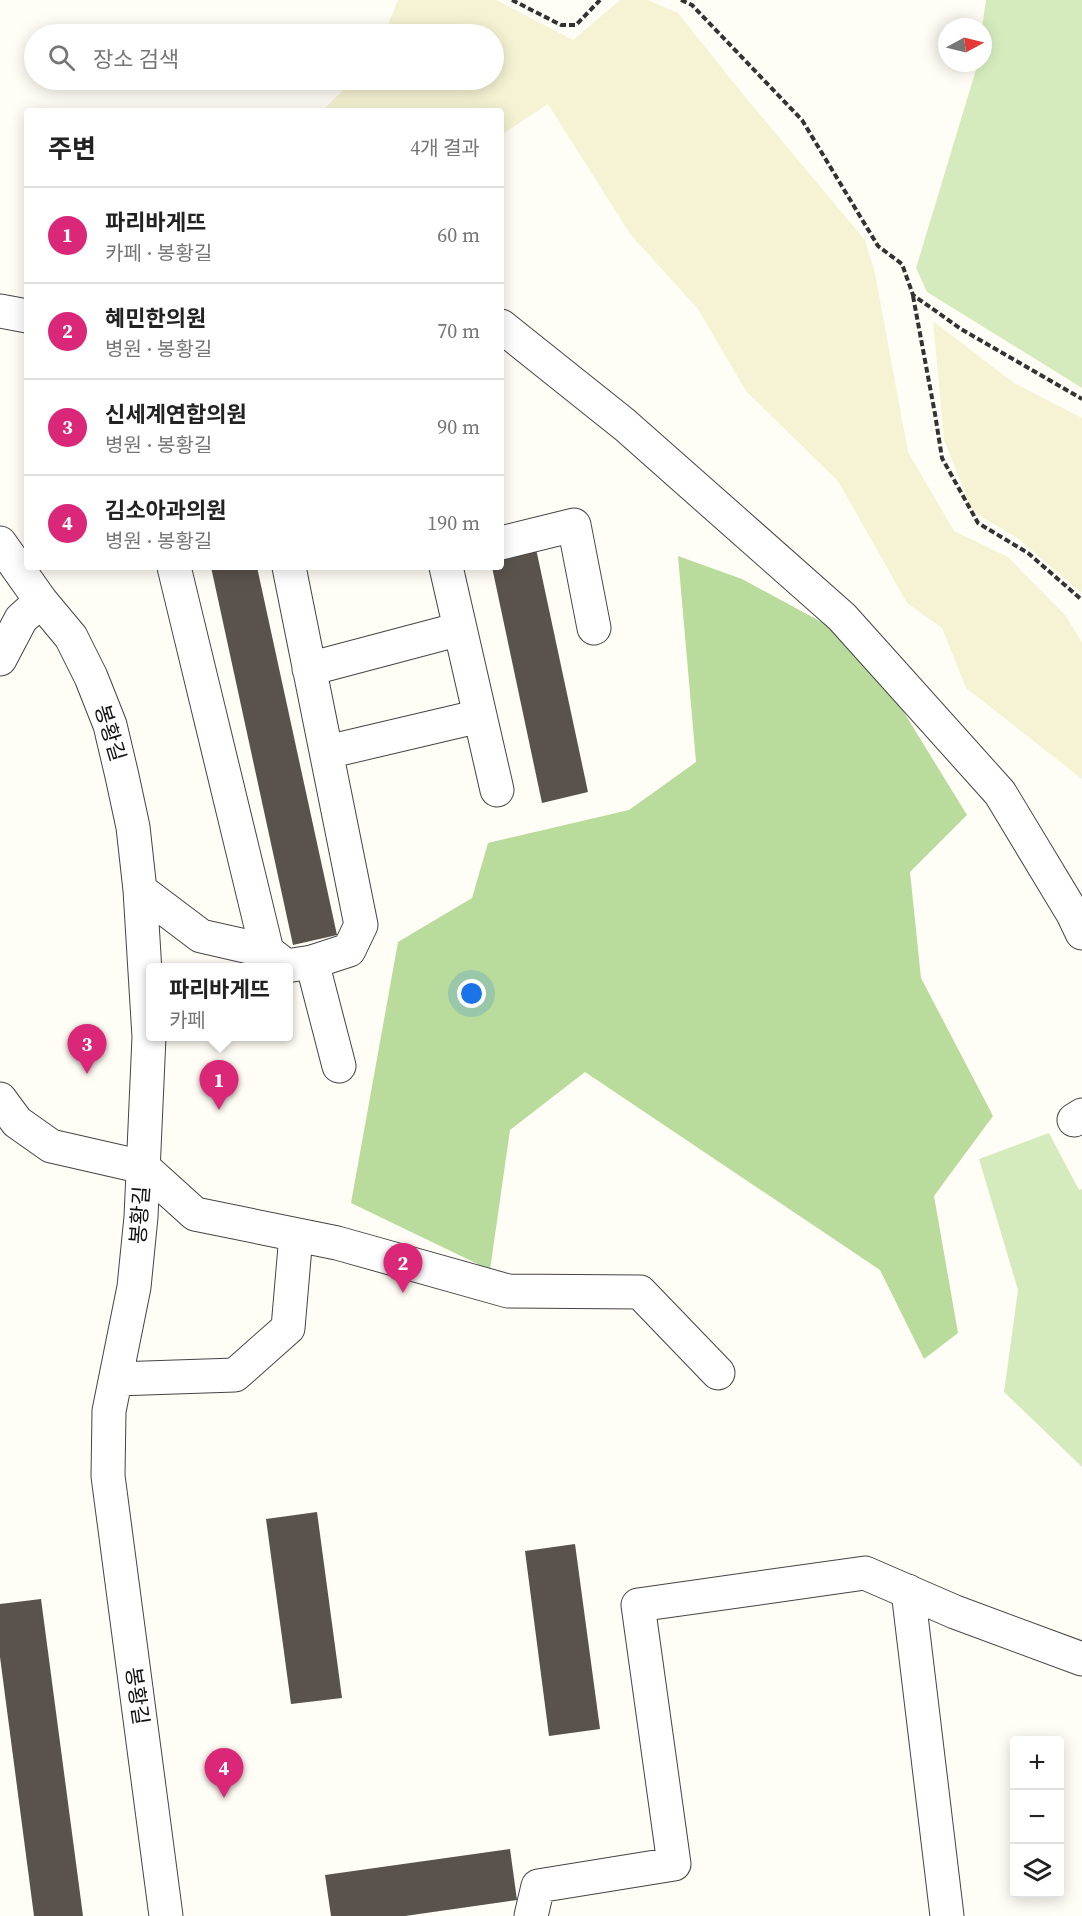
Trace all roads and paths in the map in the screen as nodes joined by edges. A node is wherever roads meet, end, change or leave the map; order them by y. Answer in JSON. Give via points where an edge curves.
{"nodes":[{"id":1,"x":512,"y":0,"type":"edge"},
{"id":2,"x":600,"y":0,"type":"edge"},
{"id":3,"x":681,"y":0,"type":"edge"},
{"id":4,"x":913,"y":295,"type":"junction"},
{"id":5,"x":0,"y":311,"type":"edge"},
{"id":6,"x":24,"y":315,"type":"edge"},
{"id":7,"x":504,"y":328,"type":"edge"},
{"id":8,"x":1082,"y":399,"type":"edge"},
{"id":9,"x":504,"y":542,"type":"edge"},
{"id":10,"x":0,"y":543,"type":"edge"},
{"id":11,"x":175,"y":570,"type":"edge"},
{"id":12,"x":290,"y":570,"type":"edge"},
{"id":13,"x":447,"y":570,"type":"edge"},
{"id":14,"x":1082,"y":600,"type":"edge"},
{"id":15,"x":41,"y":601,"type":"junction"},
{"id":16,"x":594,"y":628,"type":"dead end"},
{"id":17,"x":460,"y":629,"type":"junction"},
{"id":18,"x":0,"y":659,"type":"edge"},
{"id":19,"x":309,"y":669,"type":"junction"},
{"id":20,"x":480,"y":716,"type":"junction"},
{"id":21,"x":327,"y":752,"type":"junction"},
{"id":22,"x":497,"y":790,"type":"dead end"},
{"id":23,"x":140,"y":890,"type":"junction"},
{"id":24,"x":1082,"y":933,"type":"edge"},
{"id":25,"x":267,"y":951,"type":"junction"},
{"id":26,"x":312,"y":962,"type":"junction"},
{"id":27,"x":282,"y":963,"type":"edge"},
{"id":28,"x":293,"y":965,"type":"edge"},
{"id":29,"x":146,"y":988,"type":"edge"},
{"id":30,"x":149,"y":1041,"type":"edge"},
{"id":31,"x":339,"y":1066,"type":"dead end"},
{"id":32,"x":0,"y":1100,"type":"edge"},
{"id":33,"x":143,"y":1167,"type":"junction"},
{"id":34,"x":296,"y":1235,"type":"junction"},
{"id":35,"x":718,"y":1373,"type":"dead end"},
{"id":36,"x":116,"y":1378,"type":"junction"},
{"id":37,"x":908,"y":1591,"type":"junction"},
{"id":38,"x":1082,"y":1659,"type":"edge"},
{"id":39,"x":166,"y":1916,"type":"edge"},
{"id":40,"x":531,"y":1916,"type":"edge"},
{"id":41,"x":947,"y":1916,"type":"edge"}],
"edges":[{"from":1,"to":2,"type":"path","via":[[561,25],[576,25]]},
{"from":3,"to":4,"type":"path","via":[[692,5],[802,120],[878,246],[902,264]]},
{"from":4,"to":8,"type":"path","via":[[961,329]]},
{"from":4,"to":14,"type":"path","via":[[942,458],[957,486],[978,523],[1028,553]]},
{"from":5,"to":6,"type":"street"},
{"from":7,"to":24,"type":"street","via":[[625,425],[842,617],[1000,792]]},
{"from":9,"to":16,"type":"street","via":[[574,525]]},
{"from":10,"to":15,"type":"street","name":"봉황길"},
{"from":11,"to":25,"type":"street"},
{"from":12,"to":19,"type":"street"},
{"from":13,"to":17,"type":"street"},
{"from":15,"to":18,"type":"street","via":[[21,619]]},
{"from":15,"to":23,"type":"street","name":"봉황길","via":[[71,637],[111,725],[133,828]]},
{"from":17,"to":19,"type":"street"},
{"from":17,"to":20,"type":"street"},
{"from":19,"to":21,"type":"street"},
{"from":20,"to":21,"type":"street"},
{"from":20,"to":22,"type":"street"},
{"from":21,"to":26,"type":"street","via":[[362,925],[349,950]]},
{"from":23,"to":25,"type":"street","via":[[201,936]]},
{"from":23,"to":29,"type":"street","name":"봉황길"},
{"from":25,"to":27,"type":"street"},
{"from":26,"to":28,"type":"street"},
{"from":26,"to":31,"type":"street"},
{"from":30,"to":33,"type":"street","name":"봉황길"},
{"from":32,"to":33,"type":"street","via":[[17,1122],[51,1146]]},
{"from":33,"to":34,"type":"street","via":[[195,1214]]},
{"from":33,"to":36,"type":"street","name":"봉황길","via":[[134,1287]]},
{"from":34,"to":35,"type":"street","via":[[508,1291],[640,1292]]},
{"from":34,"to":36,"type":"street","via":[[288,1328],[236,1375]]},
{"from":36,"to":39,"type":"street","name":"봉황길","via":[[109,1411],[108,1476]]},
{"from":37,"to":38,"type":"street"},
{"from":37,"to":40,"type":"street","via":[[865,1573],[638,1605],[674,1864],[538,1886]]},
{"from":37,"to":41,"type":"street"}]}
